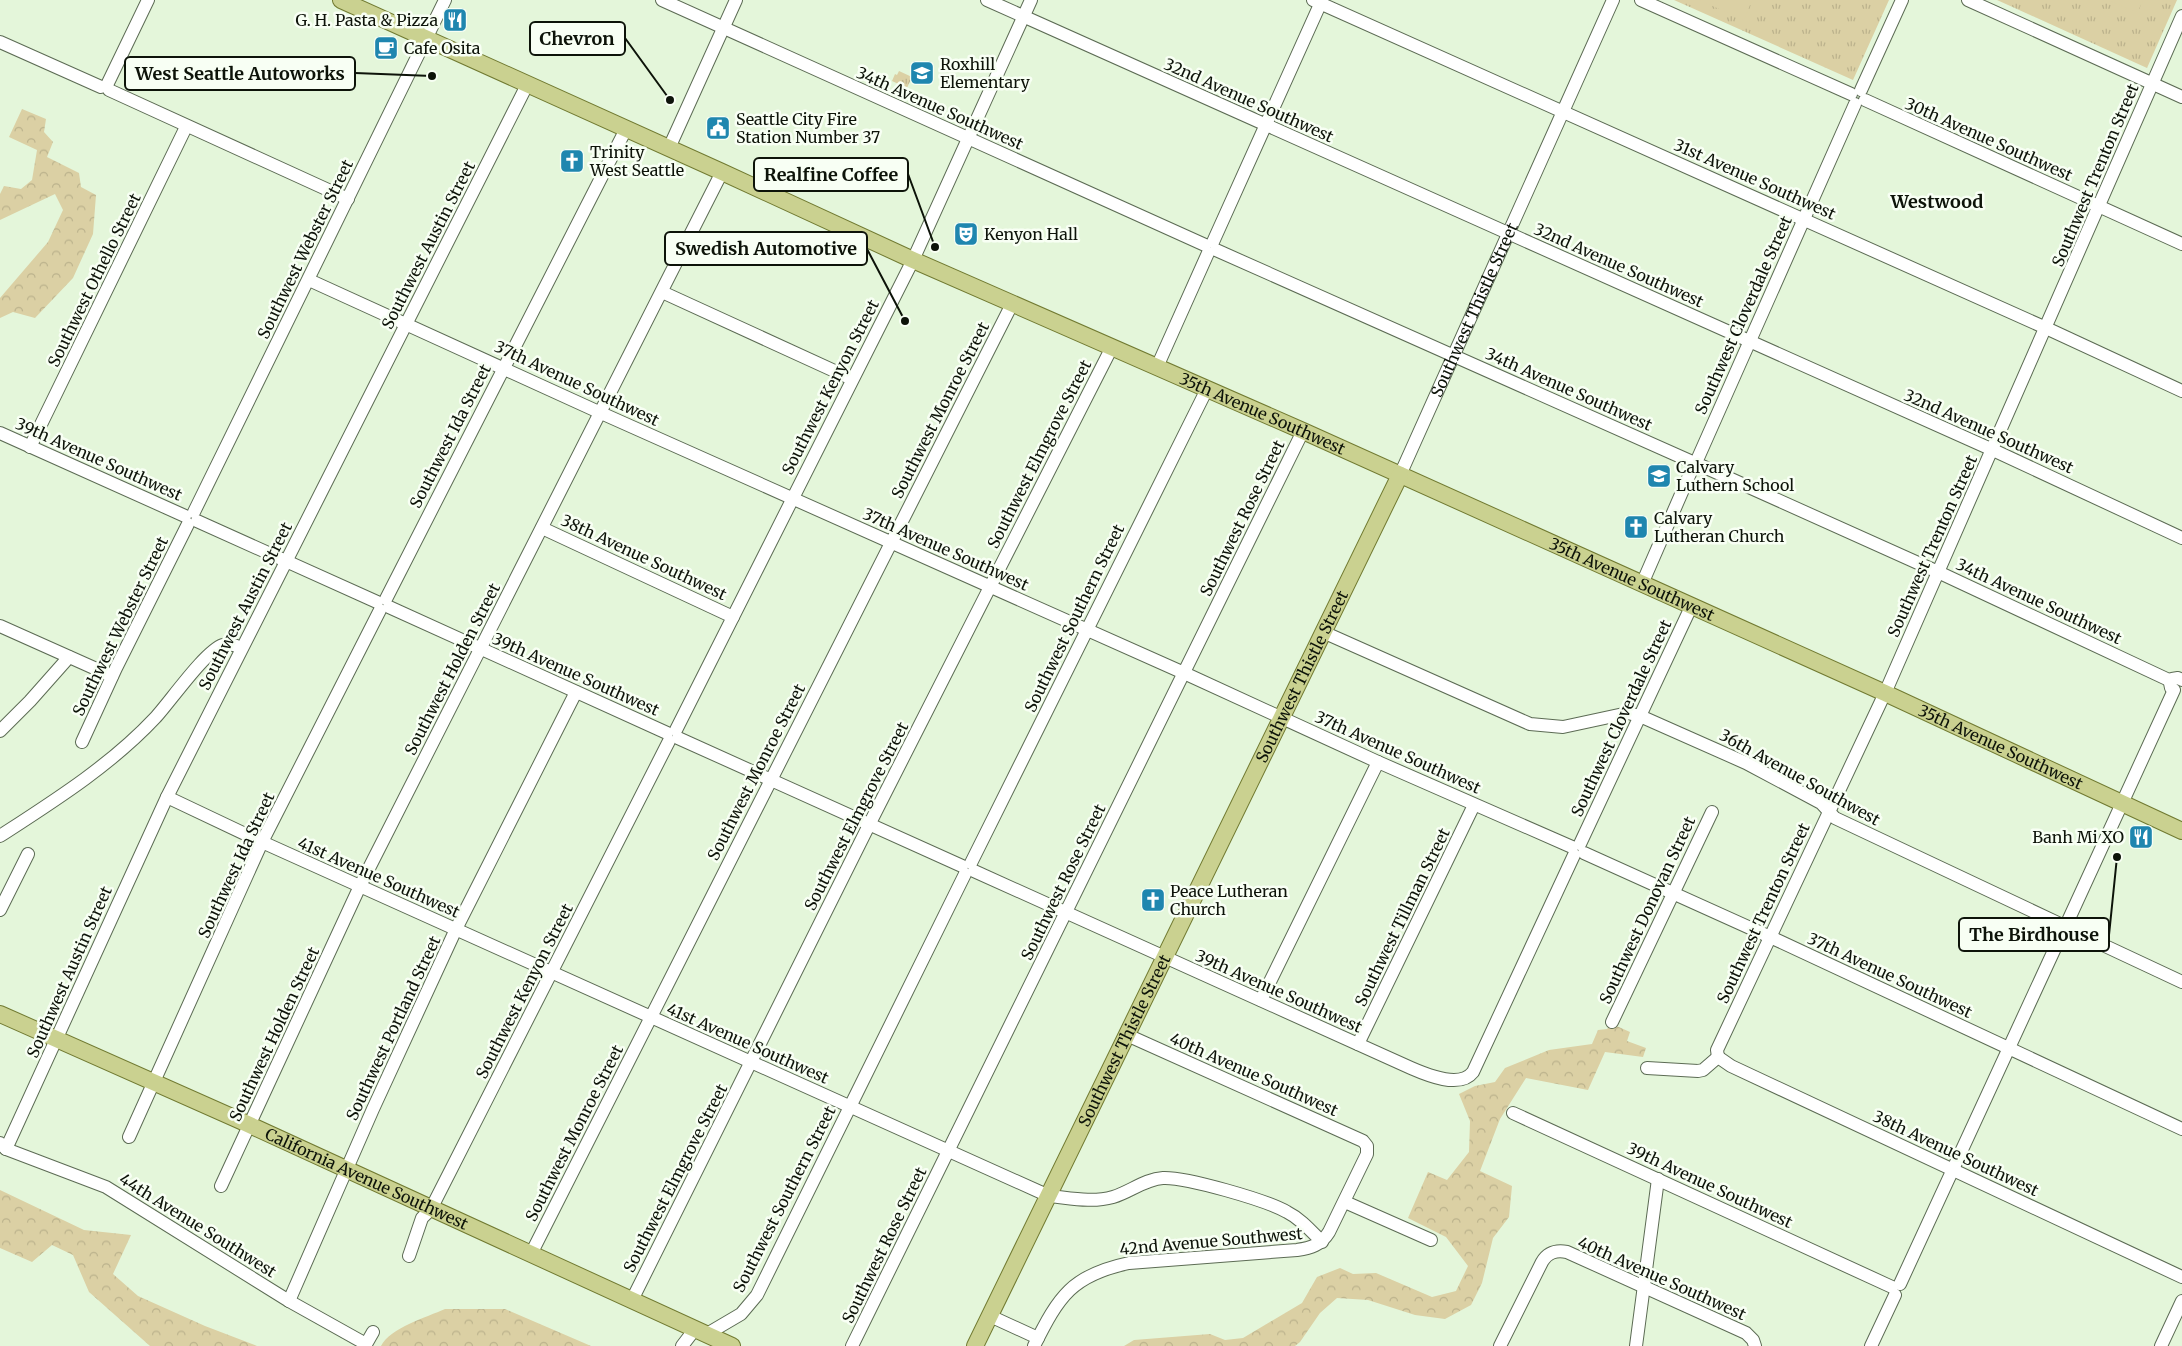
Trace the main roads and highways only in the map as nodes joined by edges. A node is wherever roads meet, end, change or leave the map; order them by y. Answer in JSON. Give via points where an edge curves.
{"nodes":[{"id":1,"x":340,"y":0,"type":"edge"},
{"id":2,"x":1400,"y":476,"type":"junction"},
{"id":3,"x":2182,"y":831,"type":"edge"},
{"id":4,"x":0,"y":1014,"type":"edge"},
{"id":5,"x":732,"y":1346,"type":"edge"},
{"id":6,"x":975,"y":1346,"type":"edge"}],
"edges":[{"from":1,"to":2,"type":"main road","name":"35th Avenue Southwest"},
{"from":2,"to":3,"type":"main road","name":"35th Avenue Southwest","via":[[1885,693]]},
{"from":2,"to":6,"type":"main road","name":"Southwest Thistle Street"},
{"from":4,"to":5,"type":"main road","name":"California Avenue Southwest"}]}
